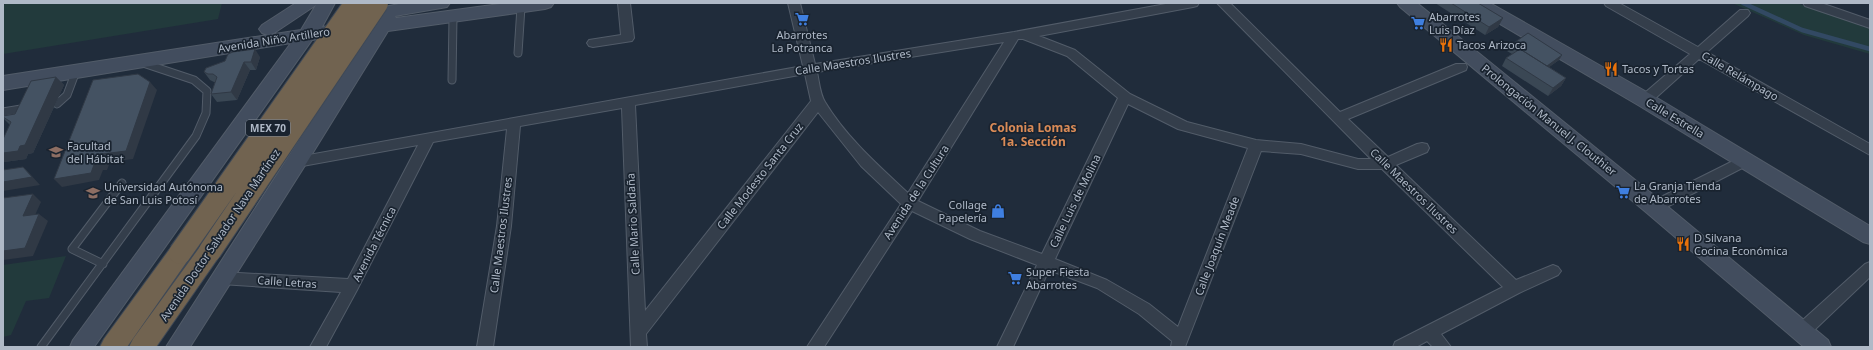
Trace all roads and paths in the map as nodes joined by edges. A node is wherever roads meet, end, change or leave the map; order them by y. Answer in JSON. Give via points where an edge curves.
{"nodes":[{"id":1,"x":326,"y":3,"type":"edge"},
{"id":2,"x":356,"y":3,"type":"edge"},
{"id":3,"x":441,"y":3,"type":"edge"},
{"id":4,"x":545,"y":3,"type":"edge"},
{"id":5,"x":624,"y":3,"type":"edge"},
{"id":6,"x":794,"y":3,"type":"edge"},
{"id":7,"x":1193,"y":3,"type":"edge"},
{"id":8,"x":1224,"y":3,"type":"edge"},
{"id":9,"x":1408,"y":3,"type":"edge"},
{"id":10,"x":1477,"y":3,"type":"edge"},
{"id":11,"x":1610,"y":3,"type":"edge"},
{"id":12,"x":1809,"y":3,"type":"edge"},
{"id":13,"x":521,"y":7,"type":"junction"},
{"id":14,"x":387,"y":10,"type":"edge"},
{"id":15,"x":1744,"y":13,"type":"dead end"},
{"id":16,"x":453,"y":17,"type":"junction"},
{"id":17,"x":311,"y":19,"type":"edge"},
{"id":18,"x":1870,"y":24,"type":"edge"},
{"id":19,"x":266,"y":35,"type":"junction"},
{"id":20,"x":1019,"y":35,"type":"junction"},
{"id":21,"x":593,"y":43,"type":"dead end"},
{"id":22,"x":1699,"y":52,"type":"junction"},
{"id":23,"x":518,"y":53,"type":"dead end"},
{"id":24,"x":139,"y":61,"type":"junction"},
{"id":25,"x":286,"y":63,"type":"junction"},
{"id":26,"x":1461,"y":67,"type":"dead end"},
{"id":27,"x":809,"y":69,"type":"junction"},
{"id":28,"x":76,"y":71,"type":"junction"},
{"id":29,"x":354,"y":71,"type":"junction"},
{"id":30,"x":3,"y":72,"type":"edge"},
{"id":31,"x":452,"y":80,"type":"dead end"},
{"id":32,"x":272,"y":82,"type":"junction"},
{"id":33,"x":3,"y":83,"type":"edge"},
{"id":34,"x":1125,"y":97,"type":"junction"},
{"id":35,"x":1645,"y":100,"type":"junction"},
{"id":36,"x":628,"y":102,"type":"junction"},
{"id":37,"x":818,"y":102,"type":"junction"},
{"id":38,"x":57,"y":104,"type":"dead end"},
{"id":39,"x":28,"y":108,"type":"edge"},
{"id":40,"x":3,"y":112,"type":"edge"},
{"id":41,"x":1338,"y":118,"type":"junction"},
{"id":42,"x":514,"y":123,"type":"junction"},
{"id":43,"x":428,"y":138,"type":"junction"},
{"id":44,"x":1256,"y":145,"type":"junction"},
{"id":45,"x":1422,"y":148,"type":"dead end"},
{"id":46,"x":1870,"y":150,"type":"edge"},
{"id":47,"x":1745,"y":160,"type":"junction"},
{"id":48,"x":297,"y":162,"type":"junction"},
{"id":49,"x":1386,"y":164,"type":"junction"},
{"id":50,"x":122,"y":183,"type":"dead end"},
{"id":51,"x":909,"y":203,"type":"junction"},
{"id":52,"x":1654,"y":207,"type":"junction"},
{"id":53,"x":1870,"y":236,"type":"edge"},
{"id":54,"x":1045,"y":263,"type":"junction"},
{"id":55,"x":103,"y":264,"type":"junction"},
{"id":56,"x":1870,"y":268,"type":"edge"},
{"id":57,"x":1553,"y":271,"type":"dead end"},
{"id":58,"x":221,"y":278,"type":"junction"},
{"id":59,"x":352,"y":286,"type":"junction"},
{"id":60,"x":1514,"y":288,"type":"junction"},
{"id":61,"x":639,"y":331,"type":"junction"},
{"id":62,"x":1429,"y":332,"type":"junction"},
{"id":63,"x":1801,"y":332,"type":"junction"},
{"id":64,"x":1180,"y":343,"type":"edge"},
{"id":65,"x":41,"y":347,"type":"edge"},
{"id":66,"x":81,"y":347,"type":"edge"},
{"id":67,"x":113,"y":347,"type":"edge"},
{"id":68,"x":142,"y":347,"type":"edge"},
{"id":69,"x":177,"y":347,"type":"edge"},
{"id":70,"x":318,"y":347,"type":"edge"},
{"id":71,"x":485,"y":347,"type":"edge"},
{"id":72,"x":639,"y":347,"type":"edge"},
{"id":73,"x":815,"y":347,"type":"edge"},
{"id":74,"x":1005,"y":347,"type":"edge"},
{"id":75,"x":1401,"y":347,"type":"edge"},
{"id":76,"x":1443,"y":347,"type":"edge"},
{"id":77,"x":1820,"y":347,"type":"edge"}],
"edges":[{"from":1,"to":17,"type":"main road"},
{"from":2,"to":67,"type":"highway","name":"Avenida Doctor Salvador Nava Martínez","number":"MEX 70","bridge":true},
{"from":3,"to":14,"type":"main road","name":"Avenida Niño Artillero"},
{"from":4,"to":13,"type":"main road","name":"Avenida Niño Artillero"},
{"from":5,"to":21,"type":"street","via":[[628,38]]},
{"from":6,"to":27,"type":"street"},
{"from":7,"to":20,"type":"street","name":"Calle Maestros Ilustres"},
{"from":8,"to":41,"type":"street","name":"Calle Maestros Ilustres"},
{"from":9,"to":52,"type":"main road","name":"Prolongación Manuel J. Clouthier"},
{"from":10,"to":35,"type":"main road","name":"Calle Estrella"},
{"from":11,"to":22,"type":"street","name":"Calle Relámpago"},
{"from":12,"to":18,"type":"street"},
{"from":13,"to":16,"type":"main road","name":"Avenida Niño Artillero"},
{"from":13,"to":23,"type":"lane"},
{"from":14,"to":16,"type":"main road","name":"Avenida Niño Artillero"},
{"from":14,"to":17,"type":"main road","name":"Avenida Niño Artillero"},
{"from":14,"to":29,"type":"main road","name":"Avenida Doctor Salvador Nava Martínez"},
{"from":14,"to":68,"type":"highway","name":"Avenida Doctor Salvador Nava Martínez","number":"MEX 70","bridge":true},
{"from":15,"to":22,"type":"street"},
{"from":16,"to":31,"type":"lane"},
{"from":17,"to":19,"type":"main road","name":"Avenida Niño Artillero"},
{"from":17,"to":19,"type":"main road"},
{"from":17,"to":25,"type":"main road"},
{"from":19,"to":24,"type":"main road","name":"Avenida Niño Artillero"},
{"from":19,"to":25,"type":"main road","via":[[279,49]]},
{"from":19,"to":30,"type":"main road","name":"Avenida Niño Artillero"},
{"from":20,"to":27,"type":"street","name":"Calle Maestros Ilustres"},
{"from":20,"to":34,"type":"street","via":[[1071,53]]},
{"from":20,"to":51,"type":"street","name":"Avenida de la Cultura"},
{"from":22,"to":35,"type":"street"},
{"from":22,"to":46,"type":"street","name":"Calle Relámpago"},
{"from":24,"to":28,"type":"main road","name":"Avenida Niño Artillero"},
{"from":24,"to":55,"type":"lane","via":[[194,80],[207,91],[206,113],[196,136]]},
{"from":25,"to":32,"type":"main road"},
{"from":26,"to":41,"type":"street"},
{"from":27,"to":36,"type":"street","name":"Calle Maestros Ilustres"},
{"from":27,"to":37,"type":"street"},
{"from":28,"to":33,"type":"main road","name":"Avenida Niño Artillero"},
{"from":28,"to":38,"type":"lane","via":[[72,86]]},
{"from":29,"to":32,"type":"main road","via":[[340,66],[320,64],[297,70]]},
{"from":29,"to":48,"type":"main road","name":"Avenida Doctor Salvador Nava Martínez"},
{"from":32,"to":66,"type":"main road"},
{"from":34,"to":44,"type":"street","via":[[1183,126]]},
{"from":34,"to":54,"type":"street","name":"Calle Luis de Molina"},
{"from":35,"to":47,"type":"main road","name":"Calle Estrella"},
{"from":36,"to":42,"type":"street","name":"Calle Maestros Ilustres"},
{"from":36,"to":61,"type":"street","name":"Calle Mario Saldaña"},
{"from":37,"to":51,"type":"street","via":[[866,162]]},
{"from":37,"to":61,"type":"street","name":"Calle Modesto Santa Cruz"},
{"from":39,"to":40,"type":"lane"},
{"from":41,"to":49,"type":"street","name":"Calle Maestros Ilustres"},
{"from":42,"to":43,"type":"street","name":"Calle Maestros Ilustres"},
{"from":42,"to":71,"type":"street","name":"Calle Maestros Ilustres","via":[[504,226]]},
{"from":43,"to":48,"type":"street","name":"Calle Maestros Ilustres"},
{"from":43,"to":59,"type":"street","name":"Avenida Técnica"},
{"from":44,"to":49,"type":"street","via":[[1301,149],[1358,164]]},
{"from":44,"to":64,"type":"street","name":"Calle Joaquín Meade"},
{"from":45,"to":49,"type":"street"},
{"from":47,"to":52,"type":"street"},
{"from":47,"to":53,"type":"main road","name":"Calle Estrella"},
{"from":48,"to":58,"type":"main road","name":"Avenida Doctor Salvador Nava Martínez"},
{"from":49,"to":60,"type":"street","name":"Calle Maestros Ilustres"},
{"from":50,"to":55,"type":"lane","via":[[72,249]]},
{"from":51,"to":54,"type":"street","via":[[976,235]]},
{"from":51,"to":73,"type":"street","name":"Avenida de la Cultura"},
{"from":52,"to":63,"type":"main road","name":"Prolongación Manuel J. Clouthier"},
{"from":54,"to":64,"type":"street","via":[[1102,284],[1144,309]]},
{"from":54,"to":74,"type":"street","name":"Calle Luis de Molina"},
{"from":55,"to":65,"type":"lane"},
{"from":56,"to":63,"type":"street"},
{"from":57,"to":60,"type":"street"},
{"from":58,"to":59,"type":"street","name":"Calle Letras"},
{"from":58,"to":69,"type":"main road","name":"Avenida Doctor Salvador Nava Martínez"},
{"from":59,"to":70,"type":"street","name":"Avenida Técnica"},
{"from":60,"to":62,"type":"street"},
{"from":61,"to":72,"type":"street","name":"Calle Mario Saldaña"},
{"from":62,"to":75,"type":"street"},
{"from":62,"to":76,"type":"street"},
{"from":63,"to":77,"type":"main road","name":"Prolongación Manuel J. Clouthier"}]}
